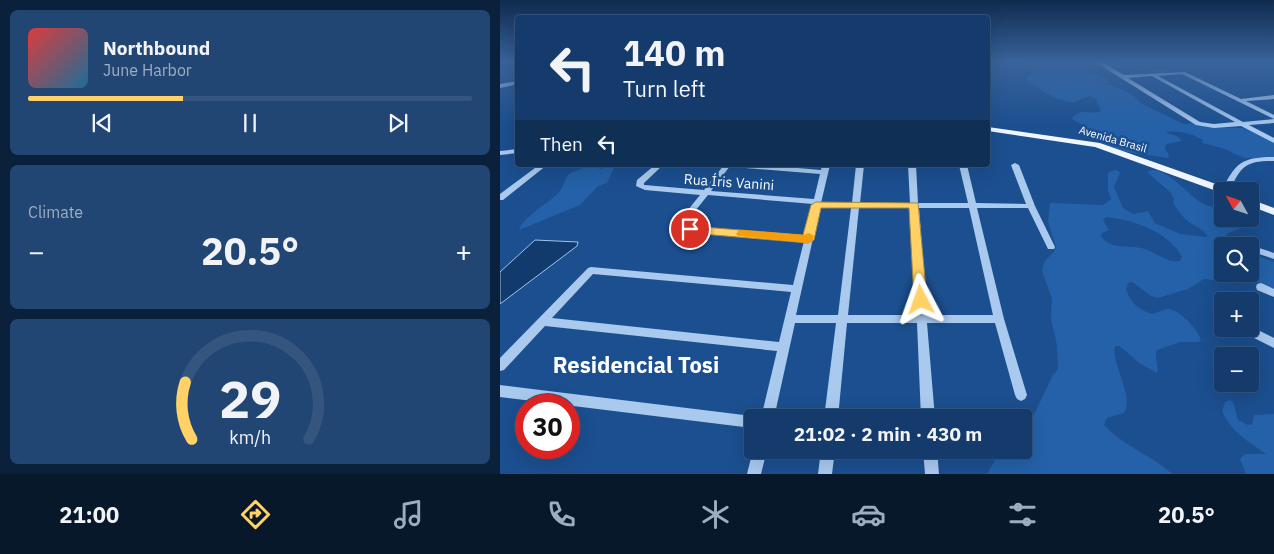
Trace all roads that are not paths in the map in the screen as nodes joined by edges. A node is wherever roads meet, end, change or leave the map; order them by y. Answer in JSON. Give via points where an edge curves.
{"nodes":[{"id":1,"x":1133,"y":84,"type":"edge"},
{"id":2,"x":1169,"y":84,"type":"edge"},
{"id":3,"x":1208,"y":84,"type":"edge"},
{"id":4,"x":1274,"y":97,"type":"edge"},
{"id":5,"x":1240,"y":100,"type":"junction"},
{"id":6,"x":1274,"y":117,"type":"edge"},
{"id":7,"x":1274,"y":121,"type":"edge"},
{"id":8,"x":1245,"y":124,"type":"junction"},
{"id":9,"x":1208,"y":126,"type":"joint"},
{"id":10,"x":990,"y":129,"type":"edge"},
{"id":11,"x":1274,"y":141,"type":"edge"},
{"id":12,"x":515,"y":151,"type":"edge"},
{"id":13,"x":500,"y":153,"type":"edge"},
{"id":14,"x":1274,"y":159,"type":"edge"},
{"id":15,"x":1015,"y":165,"type":"dead end"},
{"id":16,"x":540,"y":167,"type":"edge"},
{"id":17,"x":657,"y":167,"type":"edge"},
{"id":18,"x":726,"y":167,"type":"edge"},
{"id":19,"x":794,"y":167,"type":"edge"},
{"id":20,"x":860,"y":167,"type":"edge"},
{"id":21,"x":912,"y":167,"type":"edge"},
{"id":22,"x":963,"y":167,"type":"edge"},
{"id":23,"x":825,"y":168,"type":"edge"},
{"id":24,"x":1231,"y":182,"type":"edge"},
{"id":25,"x":1214,"y":187,"type":"edge"},
{"id":26,"x":504,"y":192,"type":"edge"},
{"id":27,"x":705,"y":193,"type":"junction"},
{"id":28,"x":500,"y":198,"type":"edge"},
{"id":29,"x":817,"y":203,"type":"junction"},
{"id":30,"x":855,"y":205,"type":"junction"},
{"id":31,"x":914,"y":205,"type":"junction"},
{"id":32,"x":972,"y":206,"type":"junction"},
{"id":33,"x":1031,"y":206,"type":"junction"},
{"id":34,"x":1259,"y":206,"type":"edge"},
{"id":35,"x":1274,"y":212,"type":"edge"},
{"id":36,"x":808,"y":240,"type":"junction"},
{"id":37,"x":1051,"y":247,"type":"dead end"},
{"id":38,"x":1259,"y":251,"type":"edge"},
{"id":39,"x":1274,"y":256,"type":"edge"},
{"id":40,"x":1261,"y":287,"type":"dead end"},
{"id":41,"x":797,"y":289,"type":"junction"},
{"id":42,"x":1274,"y":293,"type":"edge"},
{"id":43,"x":790,"y":319,"type":"junction"},
{"id":44,"x":843,"y":319,"type":"junction"},
{"id":45,"x":922,"y":319,"type":"junction"},
{"id":46,"x":999,"y":320,"type":"junction"},
{"id":47,"x":542,"y":321,"type":"junction"},
{"id":48,"x":1259,"y":336,"type":"edge"},
{"id":49,"x":1274,"y":343,"type":"edge"},
{"id":50,"x":784,"y":347,"type":"junction"},
{"id":51,"x":500,"y":366,"type":"edge"},
{"id":52,"x":500,"y":390,"type":"edge"},
{"id":53,"x":1021,"y":395,"type":"dead end"},
{"id":54,"x":769,"y":409,"type":"edge"},
{"id":55,"x":832,"y":409,"type":"edge"},
{"id":56,"x":927,"y":409,"type":"edge"},
{"id":57,"x":744,"y":421,"type":"edge"},
{"id":58,"x":758,"y":459,"type":"edge"},
{"id":59,"x":827,"y":459,"type":"edge"},
{"id":60,"x":931,"y":459,"type":"edge"},
{"id":61,"x":754,"y":474,"type":"edge"},
{"id":62,"x":825,"y":474,"type":"edge"},
{"id":63,"x":932,"y":474,"type":"edge"}],
"edges":[{"from":1,"to":9,"type":"street","via":[[1198,124]]},
{"from":2,"to":8,"type":"street"},
{"from":3,"to":5,"type":"street"},
{"from":4,"to":5,"type":"street"},
{"from":5,"to":6,"type":"street"},
{"from":7,"to":8,"type":"street"},
{"from":8,"to":9,"type":"street"},
{"from":8,"to":11,"type":"street"},
{"from":10,"to":25,"type":"main road","name":"Avenida Brasil","via":[[1097,145]]},
{"from":12,"to":13,"type":"street"},
{"from":14,"to":24,"type":"street","via":[[1244,162]]},
{"from":15,"to":33,"type":"street"},
{"from":16,"to":26,"type":"street"},
{"from":17,"to":27,"type":"street","name":"Rua Íris Vanini","via":[[640,182],[640,186]]},
{"from":18,"to":27,"type":"street"},
{"from":19,"to":23,"type":"street"},
{"from":20,"to":30,"type":"street"},
{"from":21,"to":31,"type":"street"},
{"from":22,"to":32,"type":"street"},
{"from":23,"to":29,"type":"street"},
{"from":26,"to":28,"type":"street"},
{"from":27,"to":29,"type":"street","name":"Rua Íris Vanini"},
{"from":27,"to":36,"type":"street","via":[[683,221],[684,226]]},
{"from":29,"to":30,"type":"street","name":"Rua Íris Vanini"},
{"from":29,"to":36,"type":"street"},
{"from":30,"to":31,"type":"street","name":"Rua Íris Vanini"},
{"from":30,"to":44,"type":"street"},
{"from":31,"to":32,"type":"street","name":"Rua Íris Vanini"},
{"from":31,"to":45,"type":"street"},
{"from":32,"to":33,"type":"street","name":"Rua Íris Vanini"},
{"from":32,"to":46,"type":"street"},
{"from":33,"to":37,"type":"street"},
{"from":34,"to":35,"type":"main road"},
{"from":36,"to":41,"type":"street"},
{"from":38,"to":39,"type":"street"},
{"from":40,"to":42,"type":"street"},
{"from":41,"to":43,"type":"street"},
{"from":41,"to":47,"type":"street","via":[[591,270]]},
{"from":43,"to":44,"type":"street"},
{"from":43,"to":50,"type":"street"},
{"from":44,"to":45,"type":"street"},
{"from":44,"to":55,"type":"street"},
{"from":45,"to":46,"type":"street"},
{"from":45,"to":56,"type":"street"},
{"from":46,"to":53,"type":"street"},
{"from":47,"to":50,"type":"street"},
{"from":47,"to":51,"type":"street"},
{"from":48,"to":49,"type":"street"},
{"from":50,"to":54,"type":"street"},
{"from":52,"to":57,"type":"street"},
{"from":58,"to":61,"type":"street"},
{"from":59,"to":62,"type":"street"},
{"from":60,"to":63,"type":"street"}]}
